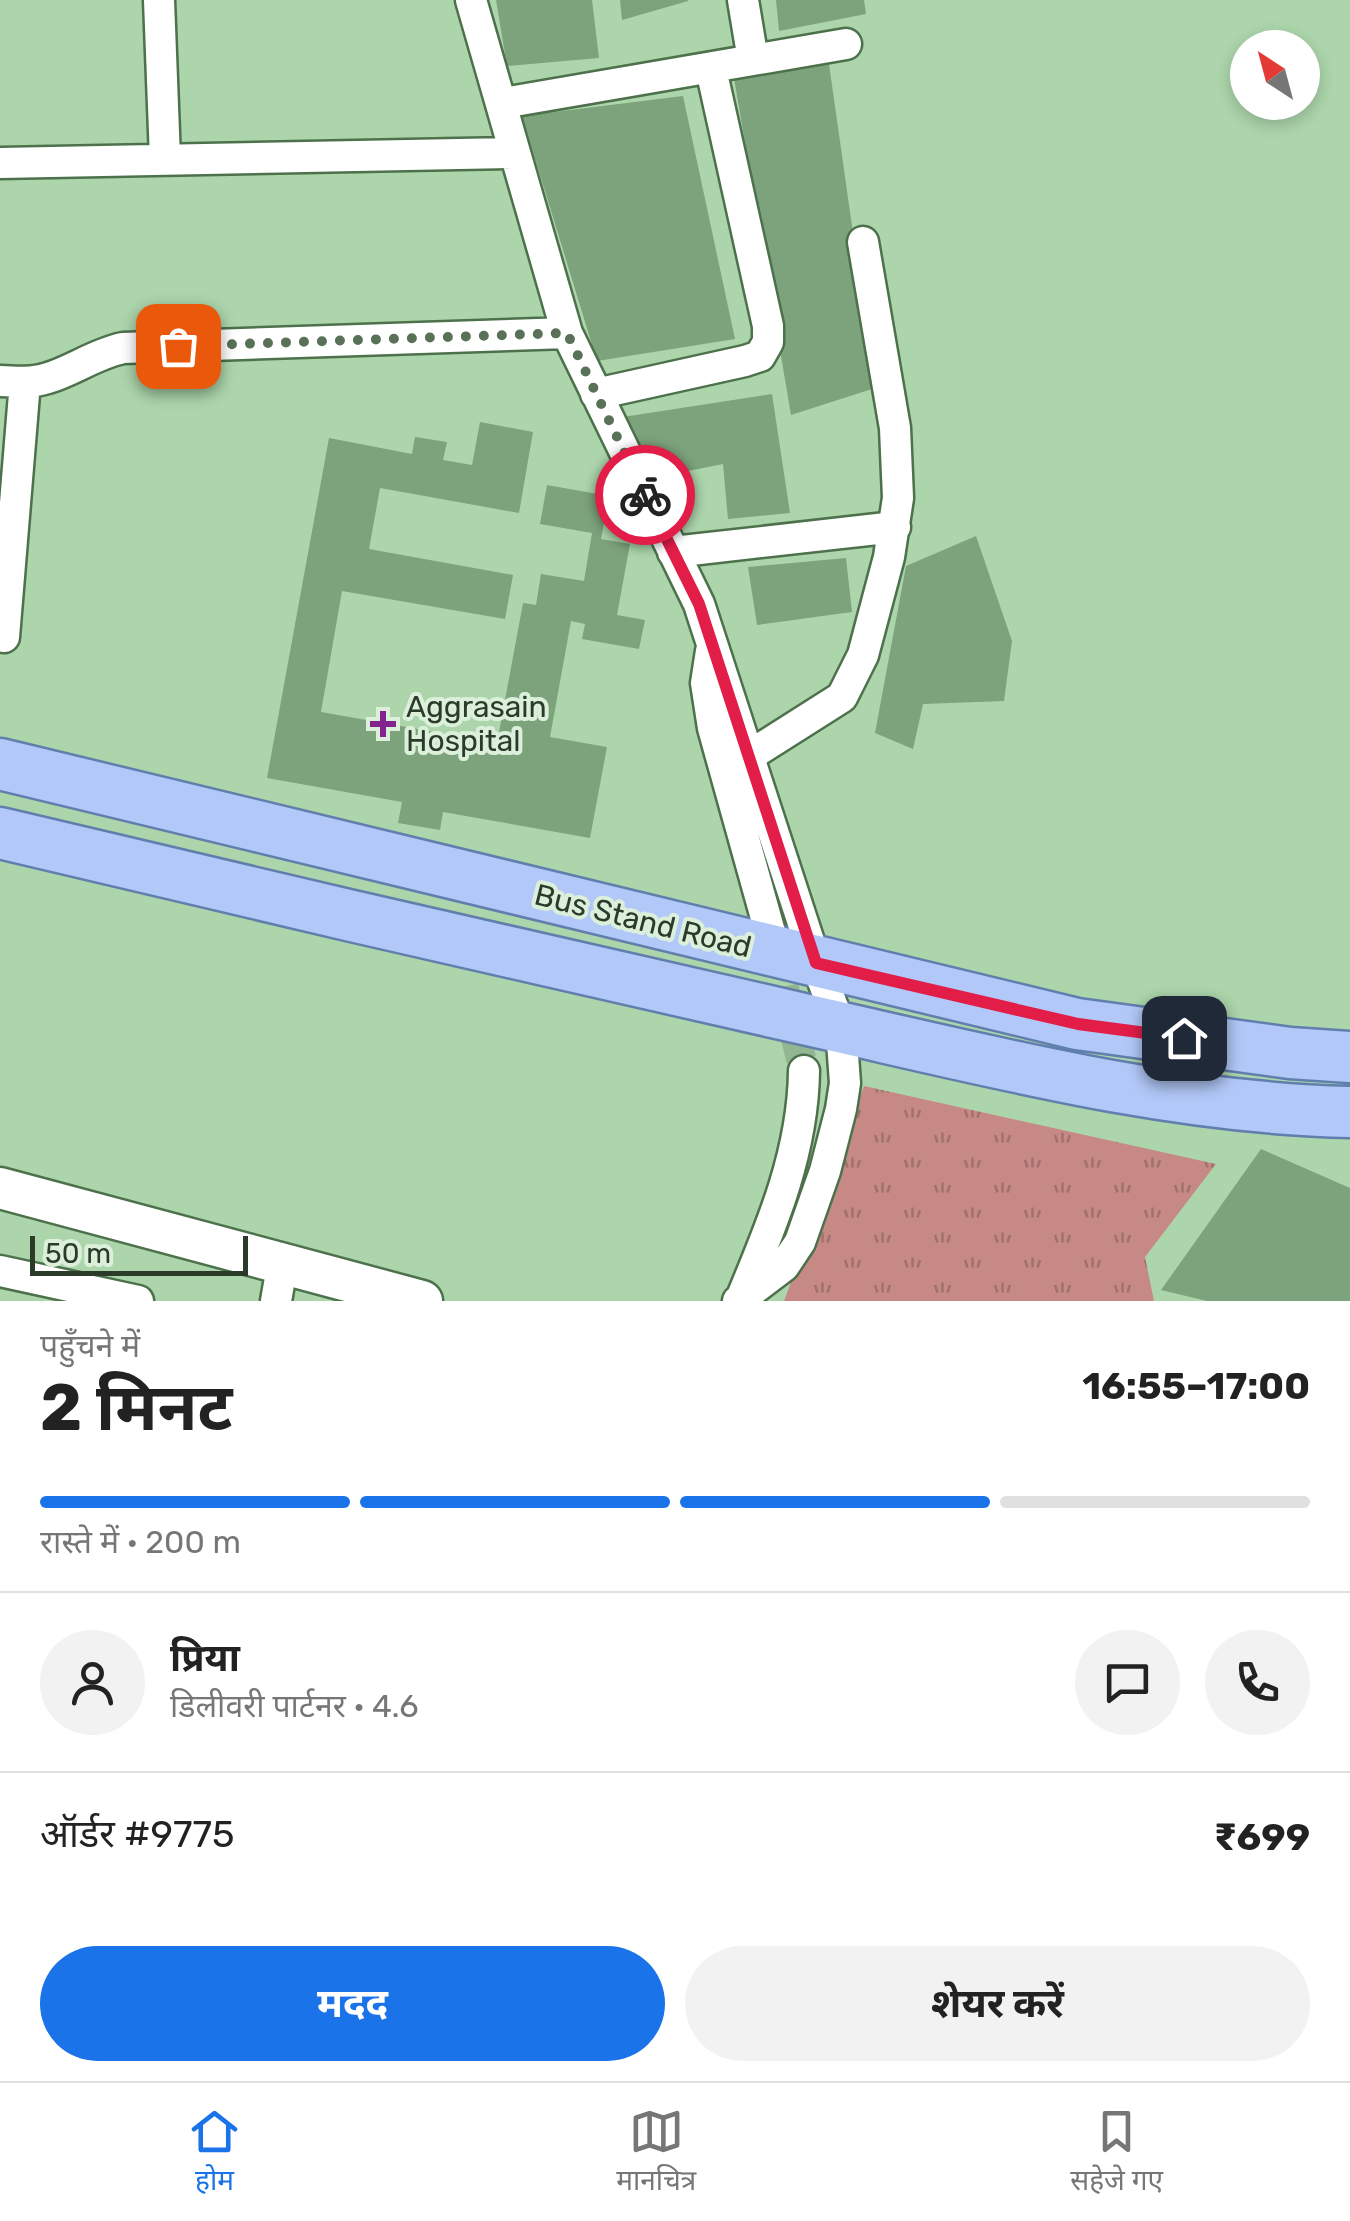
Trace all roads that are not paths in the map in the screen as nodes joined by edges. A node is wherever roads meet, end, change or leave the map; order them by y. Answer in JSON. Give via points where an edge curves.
{"nodes":[{"id":1,"x":158,"y":0,"type":"edge"},
{"id":2,"x":471,"y":0,"type":"edge"},
{"id":3,"x":743,"y":0,"type":"edge"},
{"id":4,"x":846,"y":44,"type":"dead end"},
{"id":5,"x":753,"y":60,"type":"junction"},
{"id":6,"x":711,"y":69,"type":"junction"},
{"id":7,"x":503,"y":102,"type":"junction"},
{"id":8,"x":514,"y":153,"type":"junction"},
{"id":9,"x":165,"y":160,"type":"junction"},
{"id":10,"x":0,"y":163,"type":"edge"},
{"id":11,"x":862,"y":242,"type":"dead end"},
{"id":12,"x":567,"y":333,"type":"junction"},
{"id":13,"x":13,"y":382,"type":"edge"},
{"id":14,"x":596,"y":394,"type":"junction"},
{"id":15,"x":894,"y":527,"type":"junction"},
{"id":16,"x":673,"y":552,"type":"junction"},
{"id":17,"x":4,"y":637,"type":"dead end"},
{"id":18,"x":712,"y":650,"type":"junction"},
{"id":19,"x":749,"y":756,"type":"junction"},
{"id":20,"x":0,"y":764,"type":"edge"},
{"id":21,"x":0,"y":832,"type":"edge"},
{"id":22,"x":794,"y":953,"type":"junction"},
{"id":23,"x":841,"y":1028,"type":"junction"},
{"id":24,"x":1350,"y":1057,"type":"edge"},
{"id":25,"x":804,"y":1071,"type":"tunnel mouth"},
{"id":26,"x":1345,"y":1118,"type":"edge"},
{"id":27,"x":0,"y":1188,"type":"edge"},
{"id":28,"x":283,"y":1262,"type":"junction"},
{"id":29,"x":0,"y":1271,"type":"edge"},
{"id":30,"x":739,"y":1300,"type":"edge"},
{"id":31,"x":138,"y":1301,"type":"edge"},
{"id":32,"x":276,"y":1301,"type":"edge"},
{"id":33,"x":422,"y":1301,"type":"edge"}],
"edges":[{"from":1,"to":9,"type":"street"},
{"from":2,"to":7,"type":"street"},
{"from":3,"to":5,"type":"street"},
{"from":4,"to":5,"type":"street"},
{"from":5,"to":6,"type":"street"},
{"from":6,"to":7,"type":"street"},
{"from":6,"to":14,"type":"street","via":[[768,342],[760,356],[746,361]]},
{"from":7,"to":8,"type":"street"},
{"from":8,"to":9,"type":"street"},
{"from":8,"to":12,"type":"street"},
{"from":9,"to":10,"type":"street"},
{"from":11,"to":15,"type":"street","via":[[895,428]]},
{"from":12,"to":13,"type":"street","via":[[123,348],[48,378]]},
{"from":12,"to":14,"type":"street"},
{"from":13,"to":17,"type":"street"},
{"from":14,"to":16,"type":"street"},
{"from":15,"to":16,"type":"street"},
{"from":15,"to":19,"type":"street","via":[[854,679],[825,710]]},
{"from":16,"to":18,"type":"street"},
{"from":18,"to":19,"type":"street"},
{"from":18,"to":22,"type":"street","via":[[706,683],[713,728]]},
{"from":19,"to":22,"type":"street"},
{"from":20,"to":22,"type":"main road","name":"Bus Stand Road"},
{"from":21,"to":23,"type":"main road","name":"Bus Stand Road"},
{"from":22,"to":23,"type":"street"},
{"from":22,"to":24,"type":"main road","name":"Bus Stand Road","via":[[1078,1024]]},
{"from":23,"to":26,"type":"main road","name":"Bus Stand Road","via":[[1132,1090]]},
{"from":23,"to":30,"type":"street","via":[[842,1109],[800,1242],[784,1266]]},
{"from":25,"to":30,"type":"street","via":[[786,1182]]},
{"from":27,"to":28,"type":"street"},
{"from":28,"to":32,"type":"street"},
{"from":28,"to":33,"type":"street"},
{"from":29,"to":31,"type":"street"}]}
